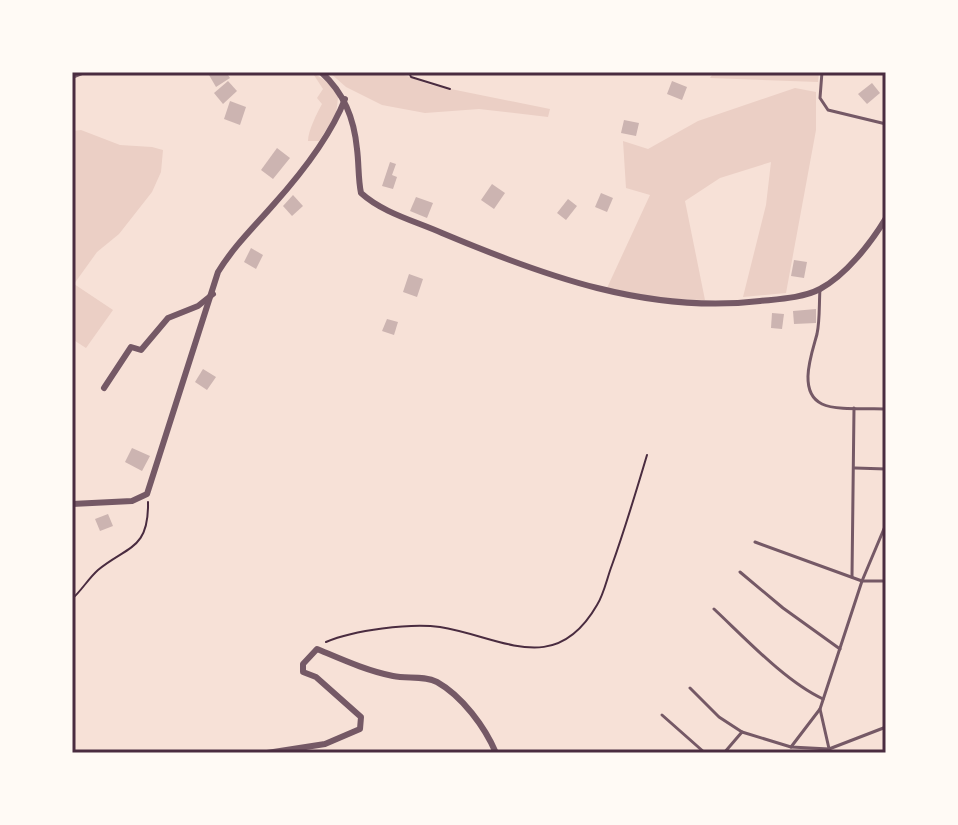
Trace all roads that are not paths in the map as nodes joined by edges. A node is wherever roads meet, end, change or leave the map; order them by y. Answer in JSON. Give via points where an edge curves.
{"nodes":[{"id":1,"x":82,"y":72,"type":"edge"},
{"id":2,"x":321,"y":72,"type":"edge"},
{"id":3,"x":822,"y":72,"type":"edge"},
{"id":4,"x":72,"y":76,"type":"edge"},
{"id":5,"x":345,"y":99,"type":"junction"},
{"id":6,"x":886,"y":124,"type":"edge"},
{"id":7,"x":886,"y":218,"type":"edge"},
{"id":8,"x":820,"y":289,"type":"junction"},
{"id":9,"x":213,"y":294,"type":"junction"},
{"id":10,"x":104,"y":388,"type":"dead end"},
{"id":11,"x":854,"y":408,"type":"junction"},
{"id":12,"x":886,"y":409,"type":"edge"},
{"id":13,"x":855,"y":468,"type":"junction"},
{"id":14,"x":886,"y":469,"type":"edge"},
{"id":15,"x":72,"y":504,"type":"edge"},
{"id":16,"x":886,"y":524,"type":"edge"},
{"id":17,"x":755,"y":542,"type":"dead end"},
{"id":18,"x":740,"y":572,"type":"dead end"},
{"id":19,"x":852,"y":577,"type":"junction"},
{"id":20,"x":862,"y":581,"type":"junction"},
{"id":21,"x":886,"y":581,"type":"edge"},
{"id":22,"x":714,"y":609,"type":"dead end"},
{"id":23,"x":840,"y":649,"type":"junction"},
{"id":24,"x":690,"y":688,"type":"dead end"},
{"id":25,"x":823,"y":699,"type":"junction"},
{"id":26,"x":820,"y":709,"type":"junction"},
{"id":27,"x":662,"y":715,"type":"dead end"},
{"id":28,"x":886,"y":727,"type":"edge"},
{"id":29,"x":742,"y":732,"type":"junction"},
{"id":30,"x":791,"y":747,"type":"junction"},
{"id":31,"x":829,"y":752,"type":"edge"},
{"id":32,"x":267,"y":753,"type":"edge"},
{"id":33,"x":496,"y":753,"type":"edge"},
{"id":34,"x":705,"y":753,"type":"edge"},
{"id":35,"x":724,"y":753,"type":"edge"}],
"edges":[{"from":1,"to":4,"type":"street"},
{"from":2,"to":5,"type":"street"},
{"from":3,"to":6,"type":"lane","via":[[820,98],[828,110]]},
{"from":5,"to":8,"type":"street","via":[[361,193],[376,207],[478,248],[591,288],[665,302],[742,303]]},
{"from":5,"to":9,"type":"street","via":[[322,142],[232,249]]},
{"from":7,"to":8,"type":"street","via":[[858,254]]},
{"from":8,"to":11,"type":"lane","via":[[809,383],[823,405]]},
{"from":9,"to":10,"type":"street","via":[[168,318],[141,350],[131,347]]},
{"from":9,"to":15,"type":"street","via":[[147,494],[132,501]]},
{"from":11,"to":12,"type":"lane"},
{"from":11,"to":13,"type":"lane"},
{"from":13,"to":14,"type":"lane"},
{"from":13,"to":19,"type":"lane"},
{"from":16,"to":20,"type":"lane"},
{"from":17,"to":19,"type":"lane"},
{"from":18,"to":23,"type":"lane"},
{"from":19,"to":20,"type":"lane"},
{"from":20,"to":21,"type":"lane"},
{"from":20,"to":23,"type":"lane"},
{"from":22,"to":25,"type":"lane","via":[[762,654]]},
{"from":23,"to":25,"type":"lane"},
{"from":24,"to":29,"type":"lane"},
{"from":25,"to":26,"type":"lane"},
{"from":26,"to":30,"type":"lane"},
{"from":26,"to":31,"type":"lane"},
{"from":27,"to":34,"type":"lane"},
{"from":28,"to":31,"type":"lane"},
{"from":29,"to":30,"type":"lane"},
{"from":29,"to":35,"type":"lane"},
{"from":30,"to":31,"type":"lane"},
{"from":32,"to":33,"type":"street","via":[[325,744],[360,729],[361,717],[316,677],[303,672],[303,664],[317,649],[379,672],[435,681],[489,735]]}]}
